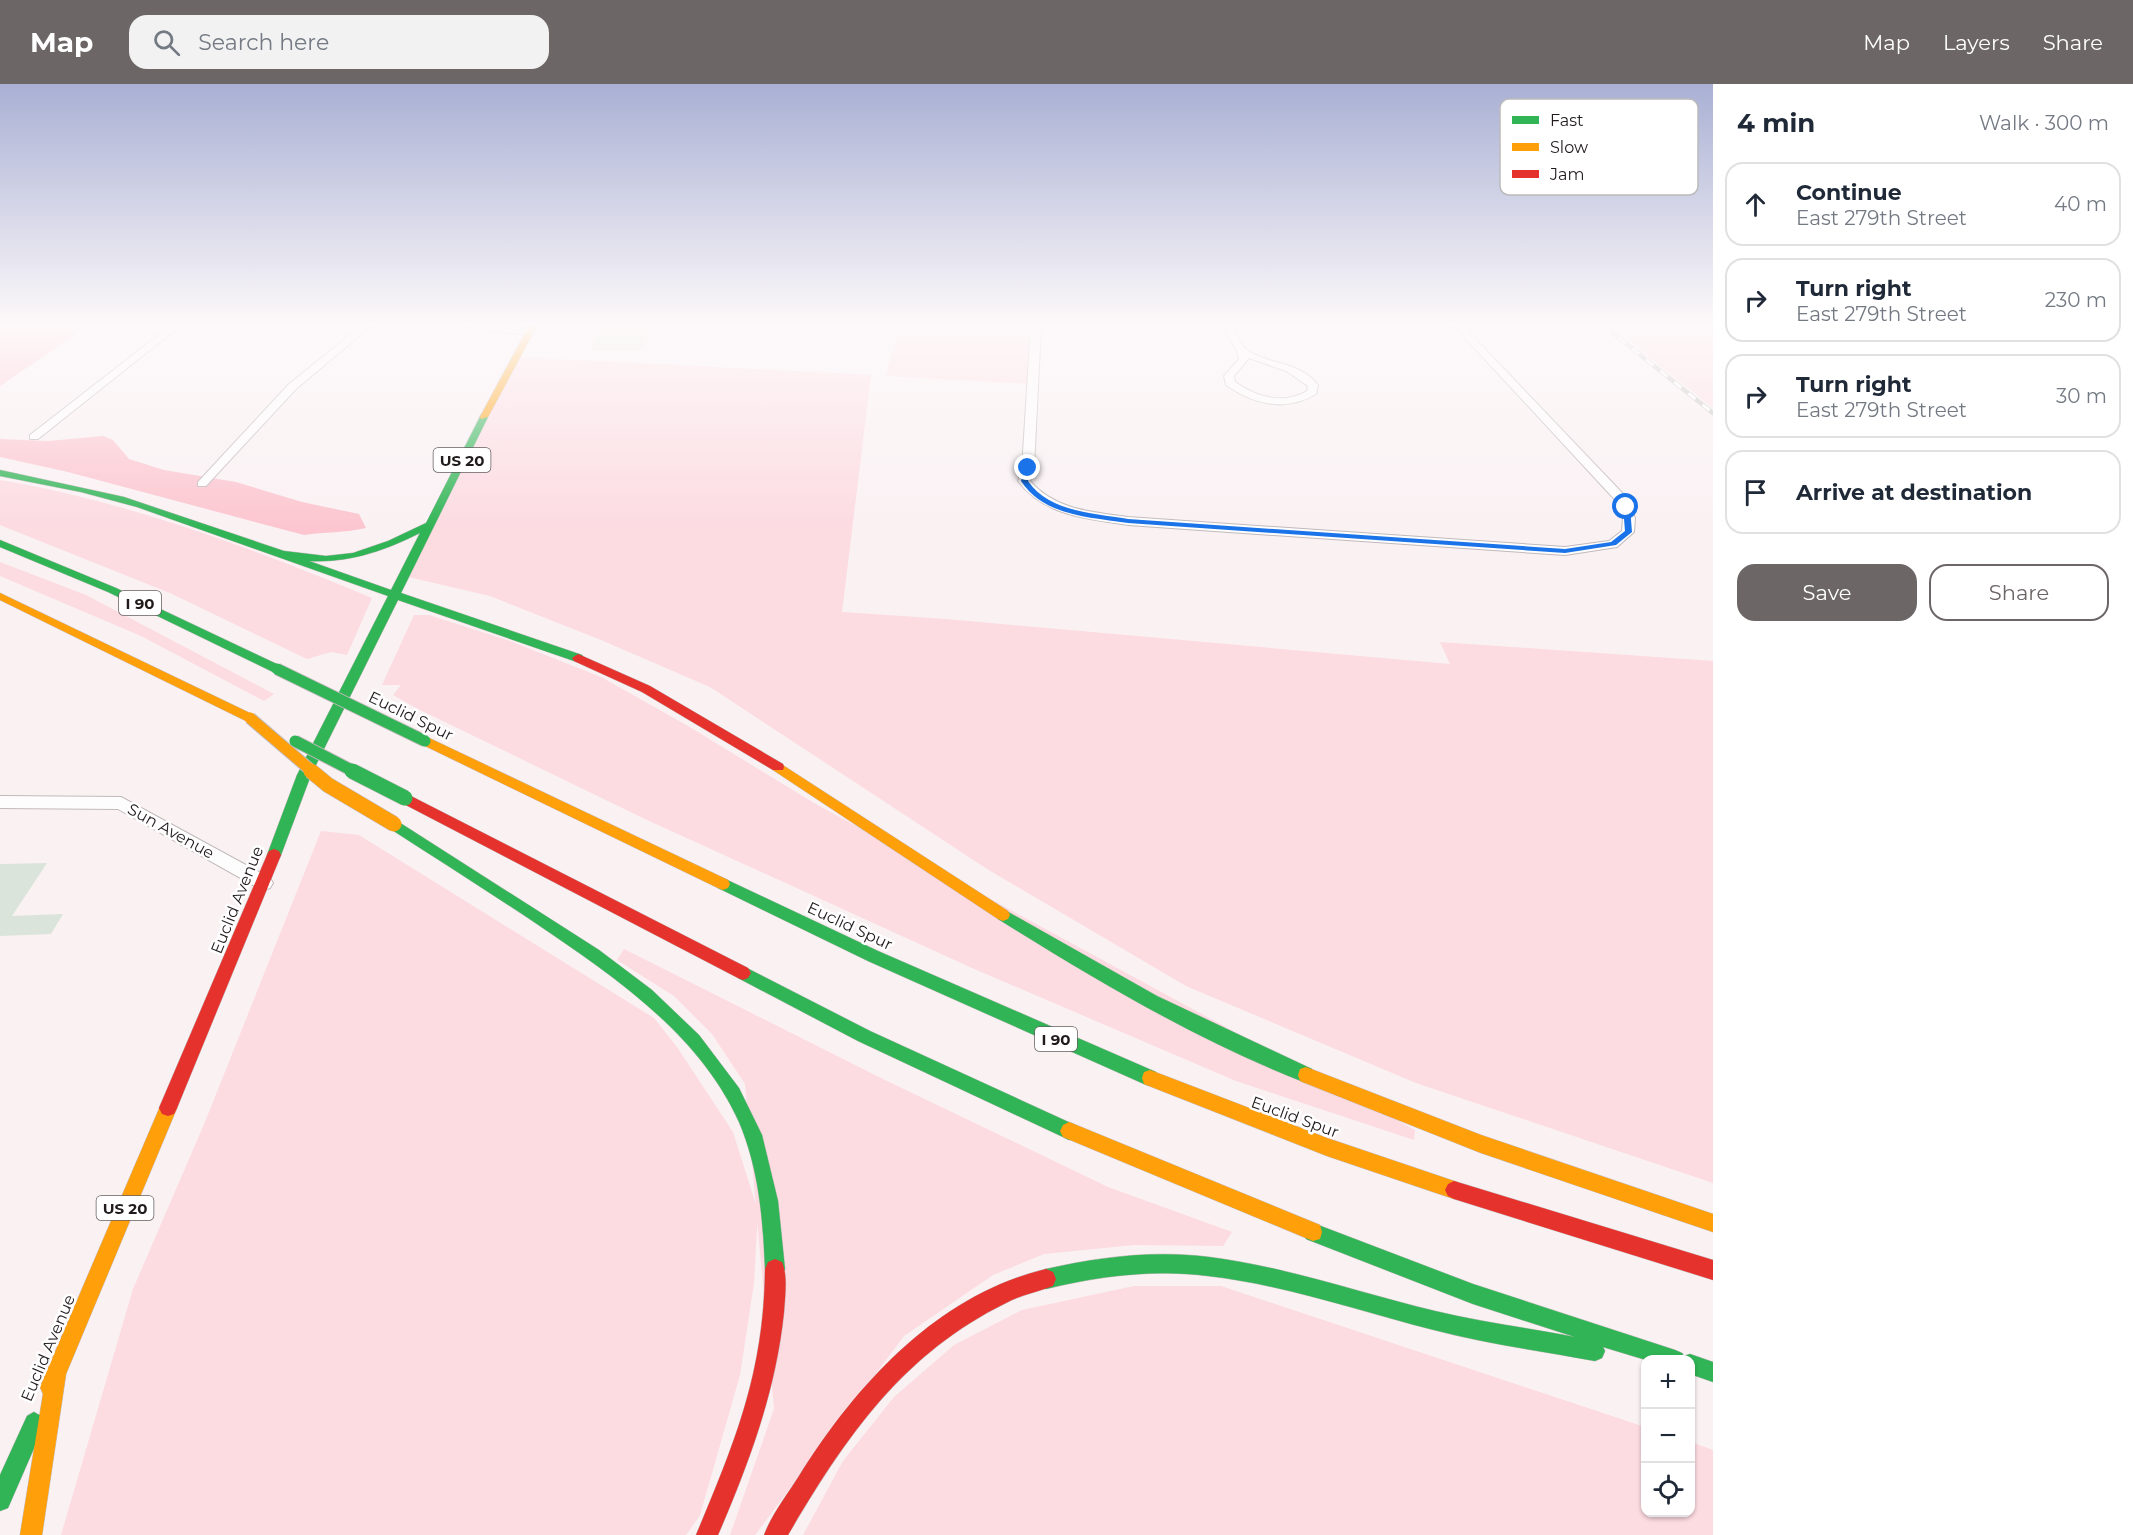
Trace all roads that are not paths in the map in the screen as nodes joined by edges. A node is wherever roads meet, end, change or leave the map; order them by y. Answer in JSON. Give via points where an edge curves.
{"nodes":[{"id":1,"x":89,"y":394,"type":"edge"},
{"id":2,"x":285,"y":394,"type":"edge"},
{"id":3,"x":498,"y":394,"type":"edge"},
{"id":4,"x":1032,"y":394,"type":"edge"},
{"id":5,"x":1246,"y":394,"type":"edge"},
{"id":6,"x":1310,"y":394,"type":"edge"},
{"id":7,"x":1522,"y":394,"type":"edge"},
{"id":8,"x":34,"y":437,"type":"dead end"},
{"id":9,"x":0,"y":473,"type":"edge"},
{"id":10,"x":202,"y":484,"type":"dead end"},
{"id":11,"x":429,"y":525,"type":"junction"},
{"id":12,"x":0,"y":543,"type":"edge"},
{"id":13,"x":259,"y":546,"type":"junction"},
{"id":14,"x":0,"y":596,"type":"edge"},
{"id":15,"x":395,"y":597,"type":"junction"},
{"id":16,"x":250,"y":718,"type":"junction"},
{"id":17,"x":0,"y":802,"type":"edge"},
{"id":18,"x":264,"y":883,"type":"junction"},
{"id":19,"x":1713,"y":1223,"type":"edge"},
{"id":20,"x":1713,"y":1270,"type":"edge"},
{"id":21,"x":1663,"y":1355,"type":"edge"},
{"id":22,"x":1641,"y":1360,"type":"edge"},
{"id":23,"x":1695,"y":1366,"type":"edge"},
{"id":24,"x":1695,"y":1370,"type":"edge"},
{"id":25,"x":1713,"y":1373,"type":"edge"},
{"id":26,"x":56,"y":1376,"type":"junction"},
{"id":27,"x":0,"y":1500,"type":"edge"},
{"id":28,"x":31,"y":1535,"type":"edge"},
{"id":29,"x":707,"y":1535,"type":"edge"},
{"id":30,"x":775,"y":1535,"type":"edge"}],
"edges":[{"from":1,"to":8,"type":"street"},
{"from":2,"to":10,"type":"street"},
{"from":3,"to":11,"type":"main road","name":"Euclid Avenue","number":"US 20"},
{"from":4,"to":7,"type":"street","via":[[1024,481],[1032,492],[1051,504],[1076,513],[1565,551],[1613,544],[1628,532],[1629,518],[1623,501]]},
{"from":5,"to":6,"type":"street","via":[[1277,401],[1293,401]]},
{"from":9,"to":13,"type":"main road","via":[[136,504]]},
{"from":11,"to":13,"type":"main road","via":[[376,550],[339,558],[310,559]]},
{"from":11,"to":15,"type":"main road","name":"Euclid Avenue","number":"US 20"},
{"from":12,"to":20,"type":"main road","name":"Euclid Spur","number":"I 90","bridge":true,"via":[[111,590],[873,956],[1131,1071],[1327,1147]]},
{"from":13,"to":15,"type":"main road"},
{"from":14,"to":16,"type":"main road"},
{"from":15,"to":18,"type":"main road","name":"Euclid Avenue","number":"US 20","via":[[304,775]]},
{"from":15,"to":19,"type":"main road","via":[[516,633],[645,689],[771,763],[1063,953],[1223,1037],[1480,1143]]},
{"from":16,"to":21,"type":"main road","bridge":true,"via":[[855,1032],[1040,1119],[1356,1250],[1473,1294]]},
{"from":16,"to":29,"type":"main road","bridge":true,"via":[[328,785],[564,934],[655,1001],[713,1061],[742,1110],[770,1198],[776,1249],[776,1308],[762,1393],[732,1482]]},
{"from":17,"to":18,"type":"street","name":"Sun Avenue","via":[[121,803]]},
{"from":18,"to":26,"type":"main road","name":"Euclid Avenue","number":"US 20"},
{"from":22,"to":30,"type":"main road","via":[[1412,1315],[1312,1286],[1222,1268],[1139,1264],[1066,1271],[998,1294],[913,1350],[884,1376],[833,1441]]},
{"from":23,"to":25,"type":"main road"},
{"from":24,"to":25,"type":"main road"},
{"from":26,"to":27,"type":"main road","name":"Euclid Avenue","number":"US 20"},
{"from":26,"to":28,"type":"main road"}]}
